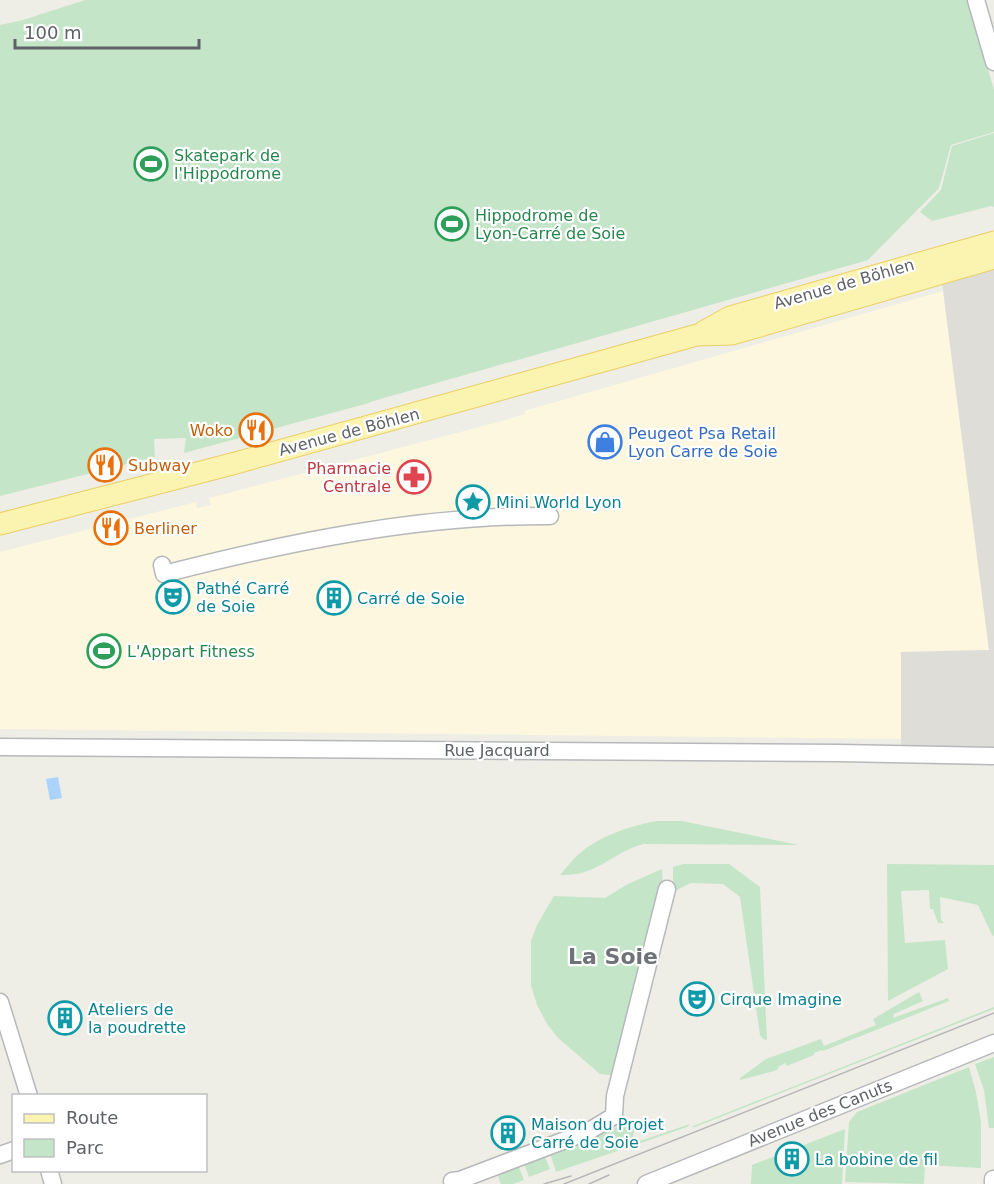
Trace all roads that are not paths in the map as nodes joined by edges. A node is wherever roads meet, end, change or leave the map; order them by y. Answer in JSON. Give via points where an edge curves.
{"nodes":[{"id":1,"x":976,"y":0,"type":"edge"},
{"id":2,"x":994,"y":62,"type":"edge"},
{"id":3,"x":994,"y":242,"type":"edge"},
{"id":4,"x":994,"y":258,"type":"edge"},
{"id":5,"x":697,"y":335,"type":"junction"},
{"id":6,"x":550,"y":516,"type":"dead end"},
{"id":7,"x":0,"y":524,"type":"edge"},
{"id":8,"x":162,"y":565,"type":"dead end"},
{"id":9,"x":0,"y":747,"type":"edge"},
{"id":10,"x":994,"y":756,"type":"edge"},
{"id":11,"x":667,"y":889,"type":"dead end"},
{"id":12,"x":0,"y":1002,"type":"edge"},
{"id":13,"x":994,"y":1043,"type":"edge"},
{"id":14,"x":29,"y":1094,"type":"edge"},
{"id":15,"x":993,"y":1179,"type":"edge"},
{"id":16,"x":452,"y":1181,"type":"dead end"},
{"id":17,"x":646,"y":1184,"type":"edge"},
{"id":18,"x":993,"y":1184,"type":"edge"}],
"edges":[{"from":1,"to":2,"type":"street"},
{"from":3,"to":5,"type":"main road","name":"Avenue de Böhlen","via":[[730,317]]},
{"from":4,"to":5,"type":"main road","name":"Avenue de Böhlen","via":[[732,334]]},
{"from":5,"to":7,"type":"main road","name":"Avenue de Böhlen"},
{"from":6,"to":8,"type":"street","via":[[493,516],[361,532],[164,574]]},
{"from":9,"to":10,"type":"street","name":"Rue Jacquard"},
{"from":11,"to":16,"type":"street","via":[[615,1096],[614,1116],[589,1131]]},
{"from":12,"to":14,"type":"street"},
{"from":13,"to":17,"type":"street","name":"Avenue des Canuts"},
{"from":15,"to":18,"type":"street"}]}
